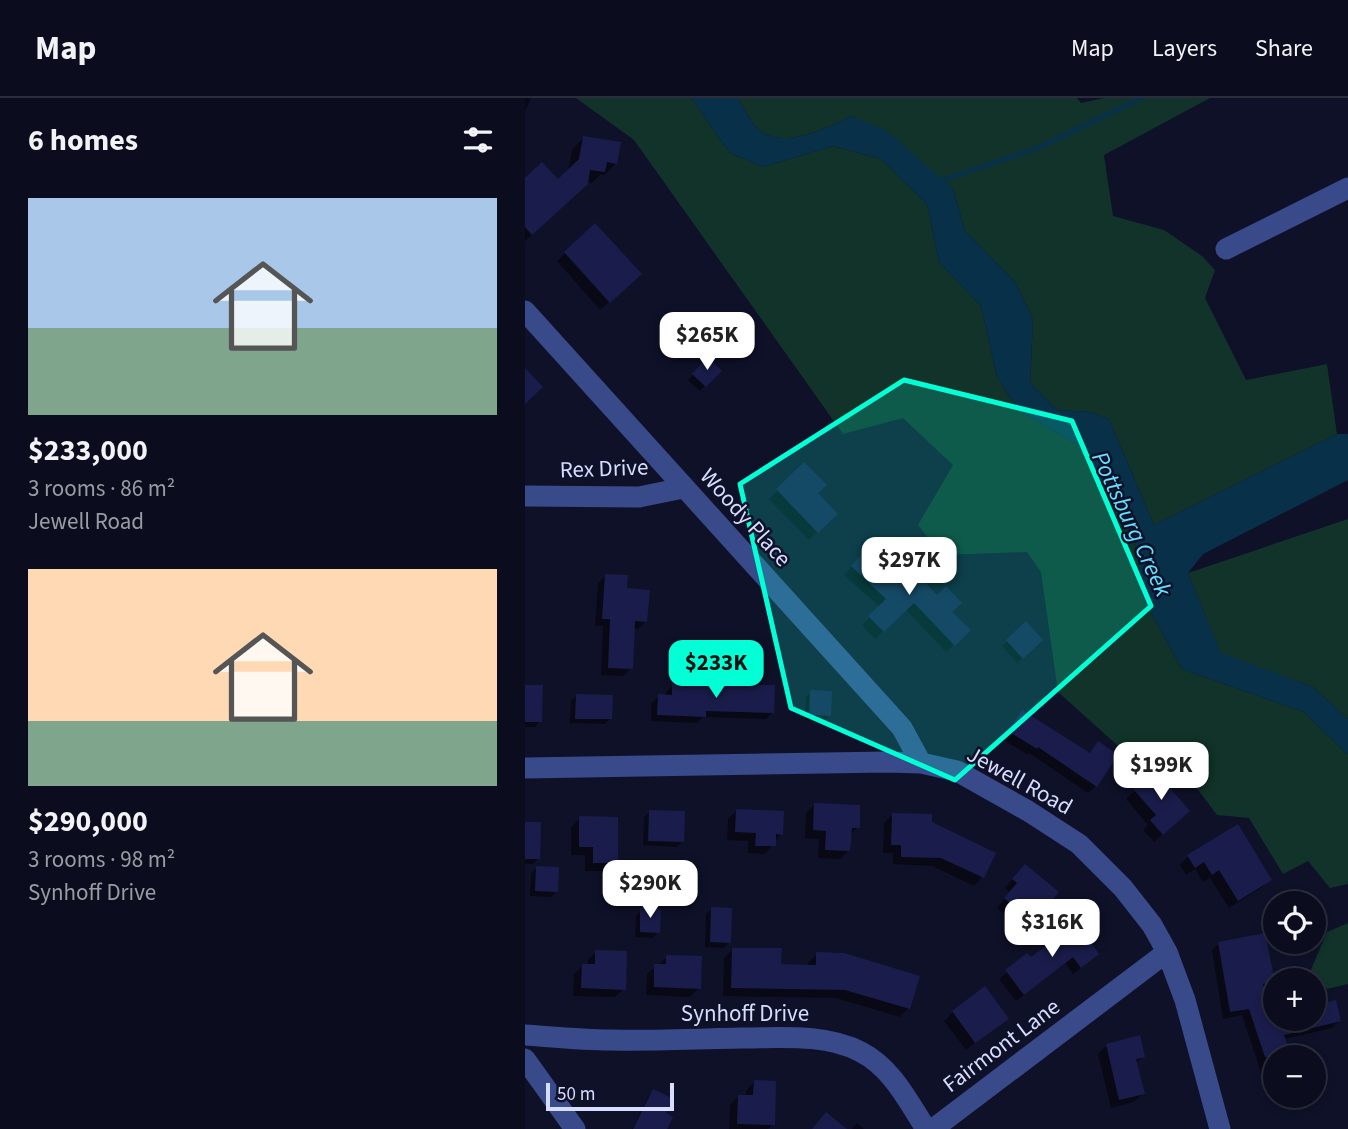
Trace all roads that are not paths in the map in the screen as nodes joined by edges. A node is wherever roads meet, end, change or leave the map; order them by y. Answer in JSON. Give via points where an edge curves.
{"nodes":[{"id":1,"x":1348,"y":188,"type":"edge"},
{"id":2,"x":1226,"y":248,"type":"dead end"},
{"id":3,"x":525,"y":311,"type":"edge"},
{"id":4,"x":683,"y":488,"type":"junction"},
{"id":5,"x":525,"y":496,"type":"edge"},
{"id":6,"x":921,"y":763,"type":"junction"},
{"id":7,"x":525,"y":768,"type":"edge"},
{"id":8,"x":1167,"y":952,"type":"junction"},
{"id":9,"x":525,"y":1035,"type":"edge"},
{"id":10,"x":525,"y":1059,"type":"edge"},
{"id":11,"x":575,"y":1129,"type":"edge"},
{"id":12,"x":926,"y":1129,"type":"edge"},
{"id":13,"x":933,"y":1129,"type":"edge"},
{"id":14,"x":1220,"y":1129,"type":"edge"}],
"edges":[{"from":1,"to":2,"type":"street"},
{"from":3,"to":4,"type":"street","name":"Woody Place"},
{"from":4,"to":5,"type":"street","name":"Rex Drive","via":[[639,497]]},
{"from":4,"to":6,"type":"street","name":"Woody Place","via":[[902,728]]},
{"from":6,"to":7,"type":"street","name":"Jewell Road"},
{"from":6,"to":8,"type":"street","name":"Jewell Road","via":[[957,771],[1079,844],[1123,888]]},
{"from":8,"to":13,"type":"street","name":"Fairmont Lane"},
{"from":8,"to":14,"type":"street","name":"Jewell Road"},
{"from":9,"to":12,"type":"street","name":"Synhoff Drive","via":[[610,1040],[787,1038],[842,1044],[884,1069]]},
{"from":10,"to":11,"type":"street"}]}
